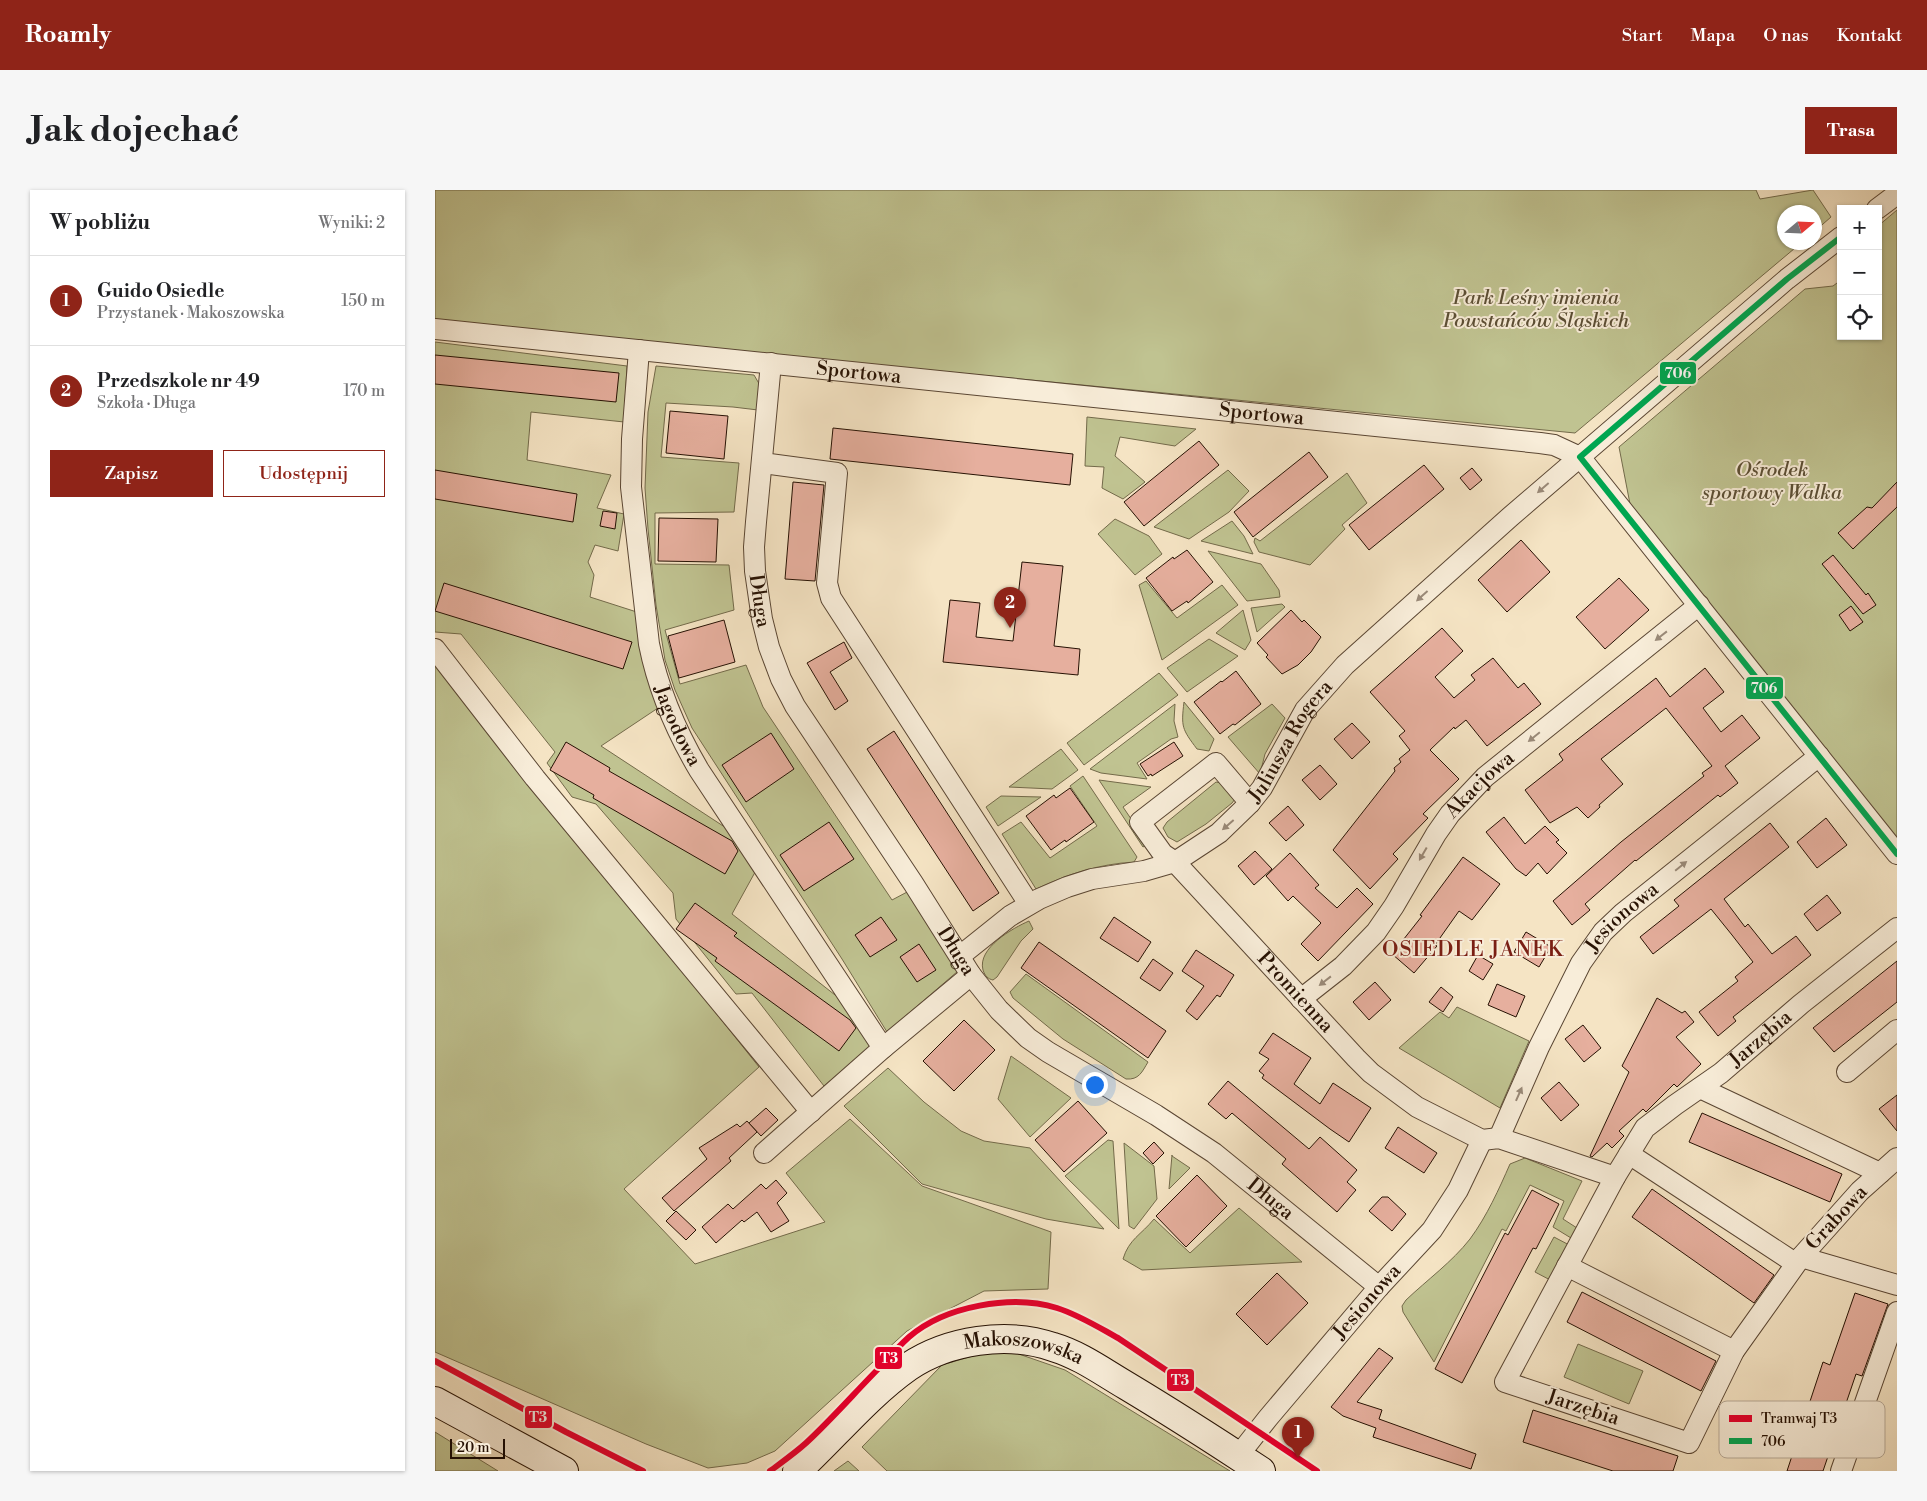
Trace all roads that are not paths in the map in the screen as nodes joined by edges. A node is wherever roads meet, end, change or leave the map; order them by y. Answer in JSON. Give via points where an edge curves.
{"nodes":[{"id":1,"x":1897,"y":194,"type":"edge"},
{"id":2,"x":1882,"y":205,"type":"edge"},
{"id":3,"x":1837,"y":240,"type":"edge"},
{"id":4,"x":435,"y":329,"type":"edge"},
{"id":5,"x":639,"y":350,"type":"junction"},
{"id":6,"x":771,"y":362,"type":"junction"},
{"id":7,"x":1580,"y":456,"type":"junction"},
{"id":8,"x":762,"y":463,"type":"junction"},
{"id":9,"x":1699,"y":605,"type":"junction"},
{"id":10,"x":435,"y":649,"type":"edge"},
{"id":11,"x":1819,"y":756,"type":"junction"},
{"id":12,"x":1250,"y":803,"type":"junction"},
{"id":13,"x":1897,"y":854,"type":"edge"},
{"id":14,"x":1175,"y":862,"type":"junction"},
{"id":15,"x":1029,"y":904,"type":"junction"},
{"id":16,"x":1897,"y":928,"type":"edge"},
{"id":17,"x":960,"y":956,"type":"junction"},
{"id":18,"x":971,"y":975,"type":"junction"},
{"id":19,"x":1301,"y":1000,"type":"junction"},
{"id":20,"x":1897,"y":1030,"type":"edge"},
{"id":21,"x":883,"y":1048,"type":"junction"},
{"id":22,"x":1847,"y":1072,"type":"dead end"},
{"id":23,"x":1700,"y":1088,"type":"junction"},
{"id":24,"x":811,"y":1112,"type":"junction"},
{"id":25,"x":1491,"y":1139,"type":"junction"},
{"id":26,"x":764,"y":1153,"type":"dead end"},
{"id":27,"x":1629,"y":1154,"type":"junction"},
{"id":28,"x":1897,"y":1158,"type":"edge"},
{"id":29,"x":1880,"y":1172,"type":"junction"},
{"id":30,"x":1615,"y":1177,"type":"junction"},
{"id":31,"x":1798,"y":1260,"type":"junction"},
{"id":32,"x":1567,"y":1266,"type":"junction"},
{"id":33,"x":1897,"y":1285,"type":"edge"},
{"id":34,"x":1379,"y":1287,"type":"junction"},
{"id":35,"x":1897,"y":1312,"type":"edge"},
{"id":36,"x":1734,"y":1351,"type":"junction"},
{"id":37,"x":435,"y":1401,"type":"edge"},
{"id":38,"x":1866,"y":1401,"type":"edge"},
{"id":39,"x":1238,"y":1456,"type":"junction"},
{"id":40,"x":1846,"y":1458,"type":"edge"},
{"id":41,"x":564,"y":1471,"type":"edge"},
{"id":42,"x":797,"y":1471,"type":"edge"},
{"id":43,"x":1261,"y":1471,"type":"edge"},
{"id":44,"x":1841,"y":1471,"type":"edge"}],
"edges":[{"from":1,"to":2,"type":"street"},
{"from":3,"to":7,"type":"street","name":"Juliusza Rogera"},
{"from":4,"to":5,"type":"street","name":"Sportowa"},
{"from":5,"to":6,"type":"street","name":"Sportowa"},
{"from":5,"to":21,"type":"street","name":"Jagodowa","via":[[631,439],[631,487],[646,628],[667,706],[683,744],[699,770]]},
{"from":6,"to":7,"type":"street","name":"Sportowa","via":[[1540,443]]},
{"from":6,"to":8,"type":"street","name":"Długa"},
{"from":7,"to":9,"type":"street","name":"Sportowa"},
{"from":7,"to":12,"type":"street","name":"Juliusza Rogera","one_way":true,"via":[[1325,686],[1299,719],[1262,788]]},
{"from":8,"to":15,"type":"street","via":[[837,473],[827,583],[831,598]]},
{"from":8,"to":17,"type":"street","name":"Długa","via":[[754,547],[755,571],[762,620],[781,679],[799,712]]},
{"from":9,"to":11,"type":"street","name":"Sportowa"},
{"from":9,"to":19,"type":"street","name":"Akacjowa","one_way":true,"via":[[1485,778],[1450,814],[1376,932],[1343,966]]},
{"from":10,"to":24,"type":"street","via":[[535,778]]},
{"from":11,"to":13,"type":"street","name":"Sportowa"},
{"from":25,"to":11,"type":"street","name":"Jesionowa","one_way":true,"via":[[1581,963],[1603,932]]},
{"from":12,"to":14,"type":"street","name":"Juliusza Rogera","one_way":true,"via":[[1219,834]]},
{"from":12,"to":14,"type":"street","name":"Promienna","via":[[1216,763],[1140,822],[1163,854]]},
{"from":14,"to":15,"type":"street","name":"Juliusza Rogera","via":[[1144,871],[1092,879]]},
{"from":14,"to":19,"type":"street","name":"Promienna"},
{"from":15,"to":17,"type":"street","name":"Juliusza Rogera"},
{"from":16,"to":23,"type":"street","name":"Jarzębia"},
{"from":17,"to":18,"type":"street","name":"Długa"},
{"from":18,"to":21,"type":"street"},
{"from":18,"to":34,"type":"street","name":"Długa","via":[[999,1010],[1029,1038],[1214,1153]]},
{"from":19,"to":25,"type":"street","name":"Promienna","via":[[1355,1058],[1393,1090],[1417,1107]]},
{"from":20,"to":22,"type":"street"},
{"from":21,"to":24,"type":"street"},
{"from":23,"to":27,"type":"street","name":"Jarzębia","via":[[1645,1128]]},
{"from":23,"to":29,"type":"street","name":"Grabowa"},
{"from":24,"to":26,"type":"street"},
{"from":25,"to":30,"type":"street","name":"Promienna"},
{"from":25,"to":34,"type":"street","name":"Jesionowa","via":[[1432,1230]]},
{"from":27,"to":30,"type":"street","name":"Jarzębia"},
{"from":27,"to":31,"type":"street"},
{"from":28,"to":29,"type":"street","name":"Grabowa"},
{"from":29,"to":31,"type":"street","name":"Grabowa"},
{"from":30,"to":32,"type":"street","name":"Jarzębia"},
{"from":31,"to":33,"type":"street","name":"Grabowa"},
{"from":31,"to":36,"type":"street","name":"Jarzębia"},
{"from":32,"to":36,"type":"street"},
{"from":32,"to":36,"type":"street","name":"Jarzębia","via":[[1505,1382],[1689,1443]]},
{"from":34,"to":39,"type":"street","name":"Jesionowa"},
{"from":35,"to":38,"type":"street"},
{"from":37,"to":41,"type":"main road"},
{"from":39,"to":42,"type":"main road","name":"Makoszowska","via":[[1081,1358],[1053,1346],[1027,1340],[991,1340],[957,1345],[908,1367]]},
{"from":39,"to":43,"type":"main road","name":"Makoszowska"},
{"from":40,"to":44,"type":"street"}]}
